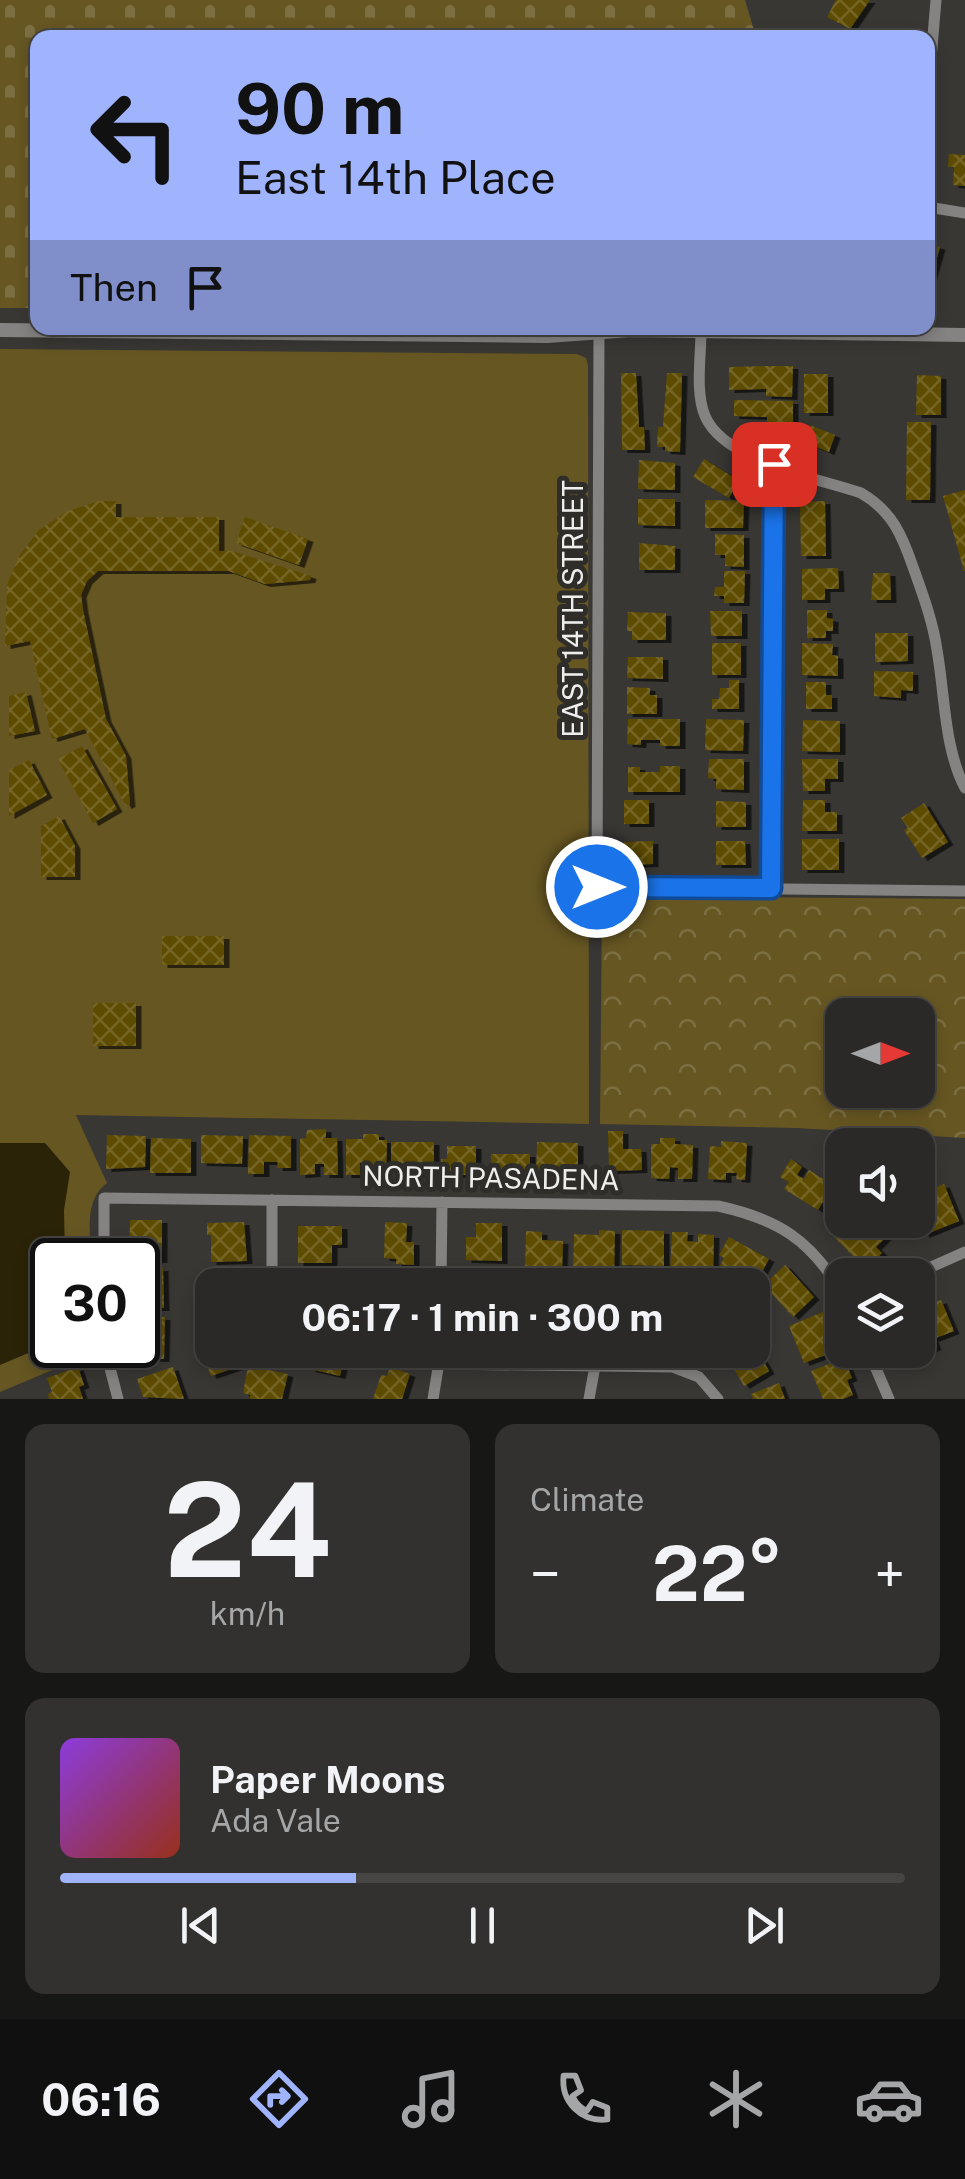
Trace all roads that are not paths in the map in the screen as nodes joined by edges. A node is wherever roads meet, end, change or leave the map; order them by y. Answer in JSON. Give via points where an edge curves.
{"nodes":[{"id":1,"x":936,"y":0,"type":"edge"},
{"id":2,"x":930,"y":30,"type":"edge"},
{"id":3,"x":935,"y":209,"type":"edge"},
{"id":4,"x":965,"y":213,"type":"edge"},
{"id":5,"x":0,"y":330,"type":"edge"},
{"id":6,"x":30,"y":330,"type":"edge"},
{"id":7,"x":935,"y":333,"type":"edge"},
{"id":8,"x":965,"y":334,"type":"edge"},
{"id":9,"x":456,"y":335,"type":"edge"},
{"id":10,"x":560,"y":335,"type":"edge"},
{"id":11,"x":599,"y":335,"type":"edge"},
{"id":12,"x":701,"y":335,"type":"edge"},
{"id":13,"x":774,"y":464,"type":"junction"},
{"id":14,"x":965,"y":788,"type":"edge"},
{"id":15,"x":771,"y":888,"type":"junction"},
{"id":16,"x":965,"y":891,"type":"edge"},
{"id":17,"x":272,"y":1200,"type":"junction"},
{"id":18,"x":442,"y":1202,"type":"junction"},
{"id":19,"x":104,"y":1238,"type":"edge"},
{"id":20,"x":965,"y":1252,"type":"edge"},
{"id":21,"x":825,"y":1265,"type":"edge"},
{"id":22,"x":935,"y":1265,"type":"edge"},
{"id":23,"x":272,"y":1268,"type":"edge"},
{"id":24,"x":441,"y":1268,"type":"edge"},
{"id":25,"x":110,"y":1368,"type":"edge"},
{"id":26,"x":439,"y":1368,"type":"edge"},
{"id":27,"x":595,"y":1368,"type":"edge"},
{"id":28,"x":673,"y":1368,"type":"edge"},
{"id":29,"x":876,"y":1368,"type":"edge"},
{"id":30,"x":118,"y":1399,"type":"edge"},
{"id":31,"x":433,"y":1399,"type":"edge"},
{"id":32,"x":589,"y":1399,"type":"edge"},
{"id":33,"x":718,"y":1399,"type":"edge"},
{"id":34,"x":889,"y":1399,"type":"edge"}],
"edges":[{"from":1,"to":2,"type":"street"},
{"from":3,"to":4,"type":"street"},
{"from":5,"to":6,"type":"street"},
{"from":7,"to":8,"type":"street"},
{"from":9,"to":10,"type":"street"},
{"from":11,"to":15,"type":"street","name":"EAST 14TH STREET","via":[[597,887]]},
{"from":12,"to":13,"type":"street","via":[[704,414],[718,438]]},
{"from":13,"to":14,"type":"street","via":[[861,494],[892,517],[932,624],[951,744]]},
{"from":13,"to":15,"type":"street"},
{"from":15,"to":16,"type":"street"},
{"from":17,"to":18,"type":"street","name":"NORTH PASADENA"},
{"from":17,"to":19,"type":"street","name":"NORTH PASADENA","via":[[104,1198]]},
{"from":17,"to":23,"type":"street"},
{"from":18,"to":21,"type":"street","name":"NORTH PASADENA","via":[[718,1206],[752,1214],[800,1239]]},
{"from":18,"to":24,"type":"street"},
{"from":20,"to":22,"type":"street"},
{"from":25,"to":30,"type":"street"},
{"from":26,"to":31,"type":"street"},
{"from":27,"to":32,"type":"street"},
{"from":28,"to":33,"type":"street","via":[[699,1377]]},
{"from":29,"to":34,"type":"street"}]}
